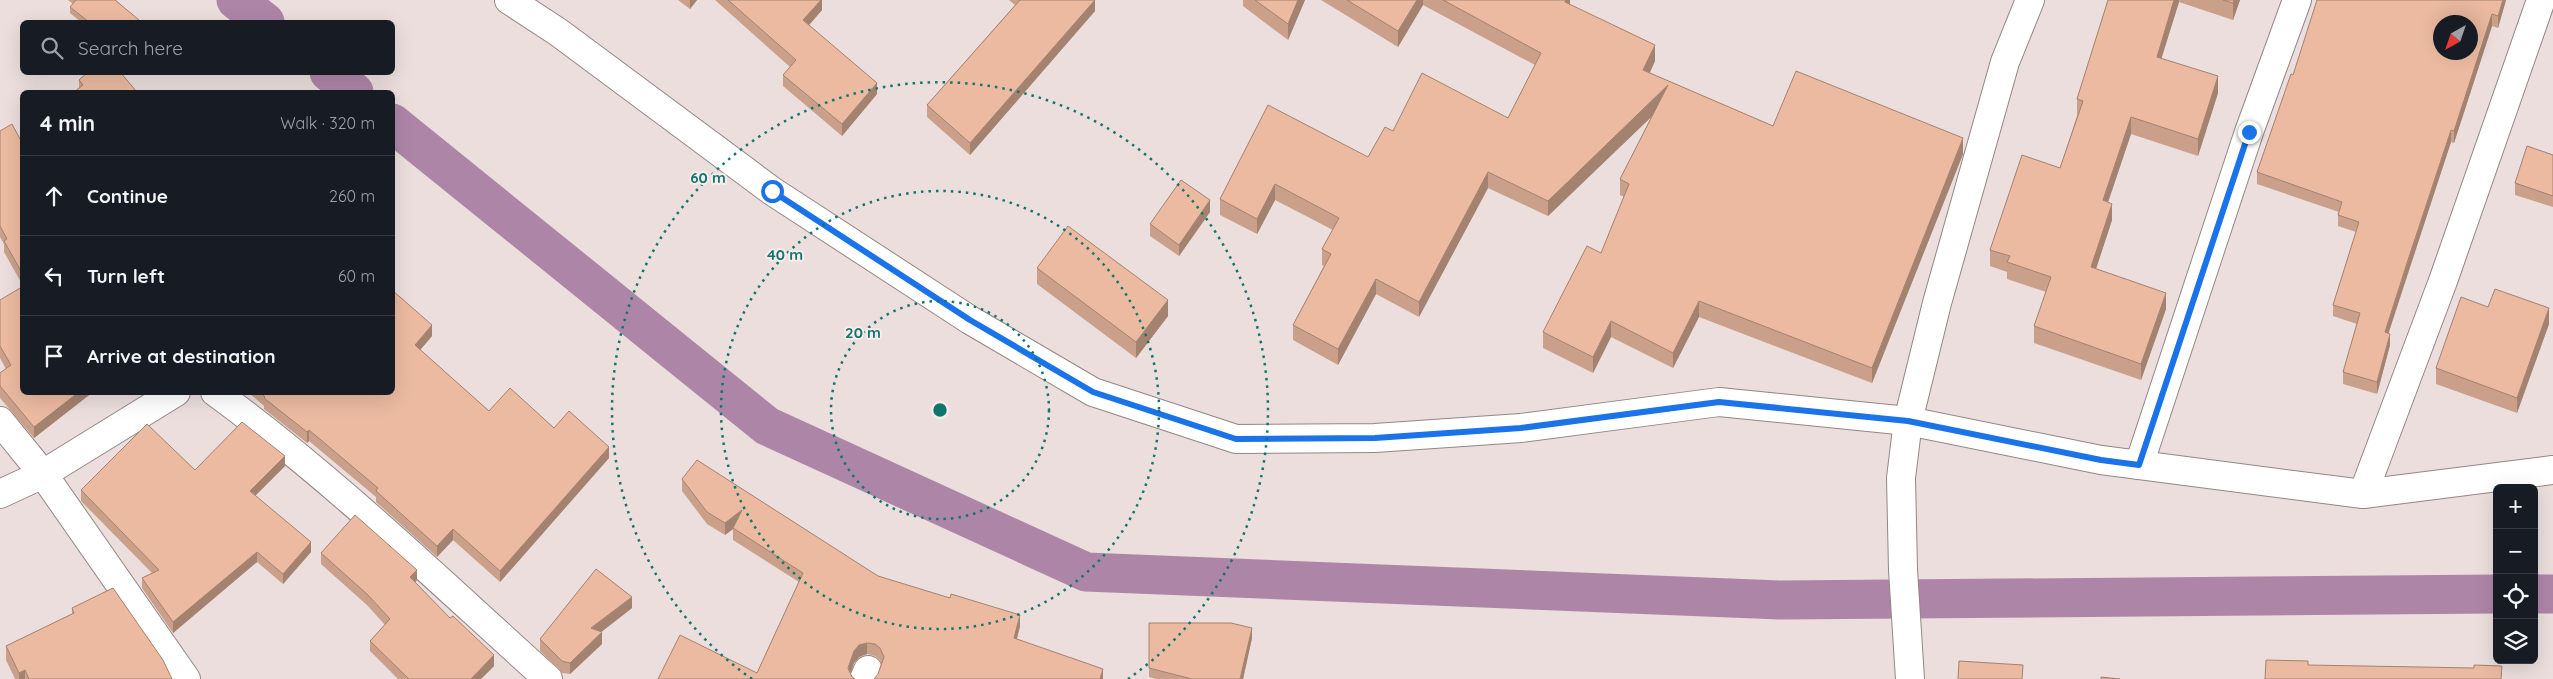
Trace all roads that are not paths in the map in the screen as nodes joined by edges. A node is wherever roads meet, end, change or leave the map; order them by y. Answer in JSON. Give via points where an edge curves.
{"nodes":[{"id":1,"x":509,"y":0,"type":"edge"},
{"id":2,"x":2030,"y":0,"type":"edge"},
{"id":3,"x":2297,"y":0,"type":"edge"},
{"id":4,"x":2541,"y":0,"type":"edge"},
{"id":5,"x":171,"y":395,"type":"edge"},
{"id":6,"x":219,"y":395,"type":"edge"},
{"id":7,"x":0,"y":421,"type":"edge"},
{"id":8,"x":1908,"y":421,"type":"junction"},
{"id":9,"x":2139,"y":465,"type":"junction"},
{"id":10,"x":2553,"y":470,"type":"edge"},
{"id":11,"x":43,"y":474,"type":"junction"},
{"id":12,"x":0,"y":494,"type":"edge"},
{"id":13,"x":2363,"y":494,"type":"junction"},
{"id":14,"x":186,"y":679,"type":"edge"},
{"id":15,"x":548,"y":679,"type":"edge"},
{"id":16,"x":1910,"y":679,"type":"edge"}],
"edges":[{"from":1,"to":8,"type":"street","via":[[558,32],[772,191],[970,320],[1093,392],[1236,439],[1375,438],[1521,428],[1719,402]]},
{"from":2,"to":8,"type":"street","via":[[2004,62]]},
{"from":3,"to":9,"type":"street","via":[[2249,132]]},
{"from":4,"to":13,"type":"street","via":[[2443,281]]},
{"from":5,"to":11,"type":"street"},
{"from":6,"to":15,"type":"street","via":[[260,425],[364,513]]},
{"from":7,"to":11,"type":"street"},
{"from":8,"to":9,"type":"street"},
{"from":8,"to":16,"type":"street","via":[[1901,478]]},
{"from":9,"to":13,"type":"street"},
{"from":10,"to":13,"type":"street"},
{"from":11,"to":12,"type":"street"},
{"from":11,"to":14,"type":"street"}]}
